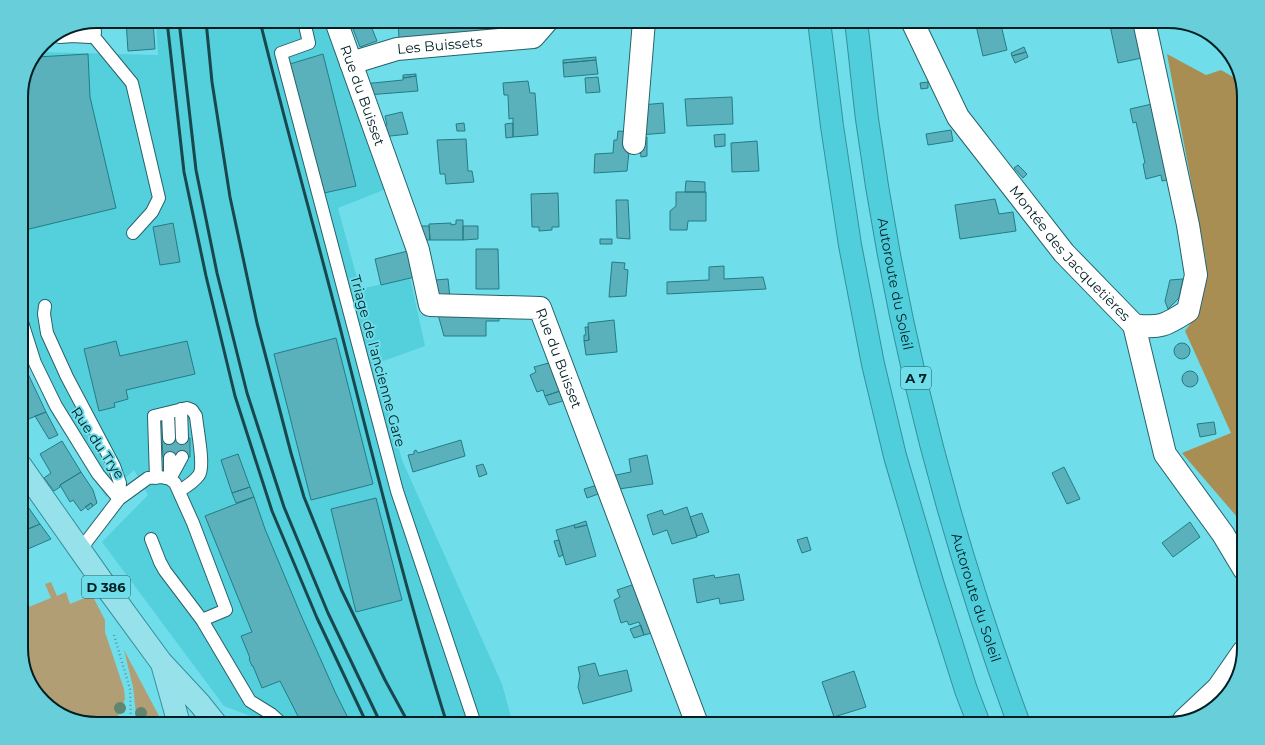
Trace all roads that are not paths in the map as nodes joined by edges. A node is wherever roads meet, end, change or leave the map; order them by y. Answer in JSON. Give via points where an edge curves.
{"nodes":[{"id":1,"x":306,"y":28,"type":"edge"},
{"id":2,"x":338,"y":28,"type":"edge"},
{"id":3,"x":541,"y":28,"type":"edge"},
{"id":4,"x":643,"y":28,"type":"edge"},
{"id":5,"x":820,"y":28,"type":"edge"},
{"id":6,"x":857,"y":28,"type":"edge"},
{"id":7,"x":916,"y":28,"type":"edge"},
{"id":8,"x":1146,"y":28,"type":"edge"},
{"id":9,"x":89,"y":29,"type":"edge"},
{"id":10,"x":351,"y":63,"type":"junction"},
{"id":11,"x":634,"y":143,"type":"dead end"},
{"id":12,"x":133,"y":233,"type":"dead end"},
{"id":13,"x":45,"y":306,"type":"dead end"},
{"id":14,"x":1134,"y":325,"type":"junction"},
{"id":15,"x":28,"y":341,"type":"edge"},
{"id":16,"x":181,"y":409,"type":"junction"},
{"id":17,"x":168,"y":413,"type":"junction"},
{"id":18,"x":169,"y":438,"type":"dead end"},
{"id":19,"x":182,"y":438,"type":"dead end"},
{"id":20,"x":182,"y":457,"type":"dead end"},
{"id":21,"x":170,"y":458,"type":"dead end"},
{"id":22,"x":28,"y":476,"type":"edge"},
{"id":23,"x":156,"y":478,"type":"junction"},
{"id":24,"x":170,"y":479,"type":"junction"},
{"id":25,"x":179,"y":491,"type":"junction"},
{"id":26,"x":119,"y":499,"type":"junction"},
{"id":27,"x":150,"y":539,"type":"dead end"},
{"id":28,"x":80,"y":550,"type":"junction"},
{"id":29,"x":1237,"y":557,"type":"edge"},
{"id":30,"x":202,"y":620,"type":"junction"},
{"id":31,"x":161,"y":662,"type":"junction"},
{"id":32,"x":1235,"y":663,"type":"edge"},
{"id":33,"x":1192,"y":713,"type":"edge"},
{"id":34,"x":177,"y":717,"type":"edge"},
{"id":35,"x":210,"y":717,"type":"edge"},
{"id":36,"x":274,"y":717,"type":"edge"},
{"id":37,"x":473,"y":717,"type":"edge"},
{"id":38,"x":694,"y":717,"type":"edge"},
{"id":39,"x":976,"y":717,"type":"edge"},
{"id":40,"x":1016,"y":717,"type":"edge"}],
"edges":[{"from":1,"to":37,"type":"lane","name":"Triage de l'ancienne Gare","via":[[309,43],[280,53],[397,491]]},
{"from":2,"to":10,"type":"street","name":"Rue du Buisset"},
{"from":3,"to":10,"type":"street","name":"Les Buissets","via":[[533,38],[397,49]]},
{"from":4,"to":11,"type":"street"},
{"from":5,"to":39,"type":"highway","via":[[849,238],[873,364],[895,456],[932,582]]},
{"from":6,"to":40,"type":"highway","name":"Autoroute du Soleil","number":"A 7","via":[[886,237],[910,352],[933,449],[966,568]]},
{"from":7,"to":14,"type":"street","name":"Montée des Jacquetières","via":[[958,117],[1064,253]]},
{"from":8,"to":14,"type":"street","name":"Montée des Jacquetières","via":[[1188,225],[1196,275],[1188,311],[1168,324],[1149,327]]},
{"from":9,"to":12,"type":"lane","via":[[132,83],[159,198],[152,212]]},
{"from":10,"to":38,"type":"street","name":"Rue du Buisset","via":[[418,250],[430,305],[540,308]]},
{"from":13,"to":26,"type":"lane","name":"Rue du Trye","via":[[47,333],[66,377],[114,466],[120,483]]},
{"from":14,"to":29,"type":"street","via":[[1165,454]]},
{"from":15,"to":26,"type":"lane","name":"Rue du Trye","via":[[35,363],[56,406],[98,474]]},
{"from":16,"to":17,"type":"lane"},
{"from":16,"to":19,"type":"lane"},
{"from":16,"to":25,"type":"lane","via":[[192,410],[196,416],[202,466],[200,475]]},
{"from":17,"to":18,"type":"lane"},
{"from":17,"to":23,"type":"lane","via":[[154,416]]},
{"from":20,"to":24,"type":"lane"},
{"from":21,"to":24,"type":"lane"},
{"from":22,"to":28,"type":"main road","number":"D 386"},
{"from":23,"to":24,"type":"lane"},
{"from":23,"to":26,"type":"lane","via":[[148,478]]},
{"from":24,"to":25,"type":"lane","via":[[176,483]]},
{"from":25,"to":30,"type":"lane","via":[[226,610]]},
{"from":26,"to":28,"type":"lane"},
{"from":27,"to":30,"type":"lane","via":[[165,571]]},
{"from":28,"to":31,"type":"main road","number":"D 386"},
{"from":30,"to":36,"type":"lane","via":[[250,701]]},
{"from":31,"to":34,"type":"main road","number":"D 386"},
{"from":31,"to":35,"type":"main road","number":"D 386"},
{"from":32,"to":33,"type":"street","via":[[1218,688]]}]}
